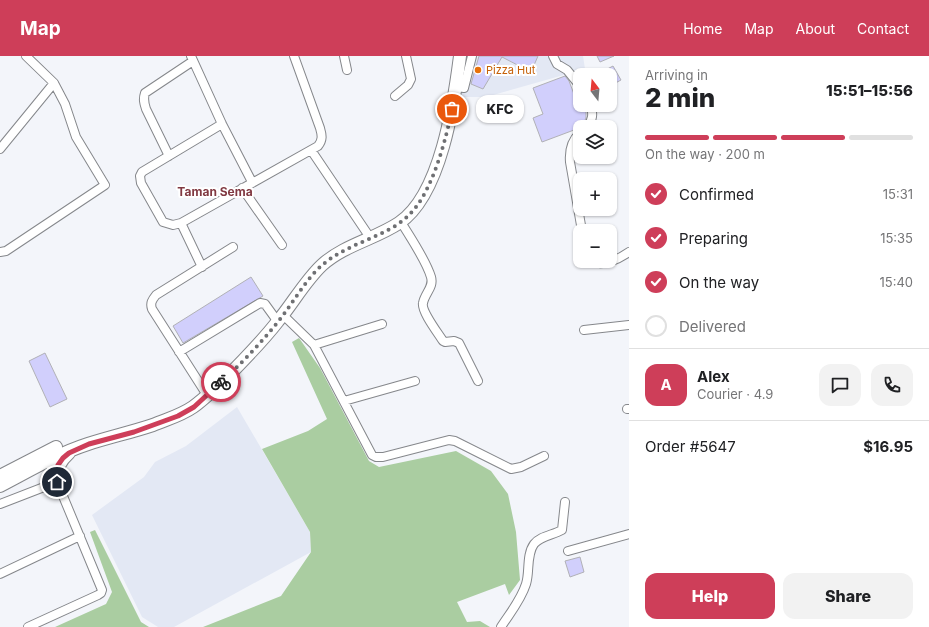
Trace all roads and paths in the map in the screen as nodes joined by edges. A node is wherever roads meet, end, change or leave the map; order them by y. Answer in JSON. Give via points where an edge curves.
{"nodes":[{"id":1,"x":26,"y":56,"type":"edge"},
{"id":2,"x":294,"y":56,"type":"edge"},
{"id":3,"x":344,"y":56,"type":"edge"},
{"id":4,"x":406,"y":56,"type":"edge"},
{"id":5,"x":460,"y":56,"type":"edge"},
{"id":6,"x":472,"y":56,"type":"edge"},
{"id":7,"x":552,"y":56,"type":"edge"},
{"id":8,"x":192,"y":58,"type":"edge"},
{"id":9,"x":347,"y":70,"type":"dead end"},
{"id":10,"x":573,"y":77,"type":"edge"},
{"id":11,"x":54,"y":84,"type":"junction"},
{"id":12,"x":456,"y":87,"type":"junction"},
{"id":13,"x":395,"y":96,"type":"dead end"},
{"id":14,"x":222,"y":124,"type":"junction"},
{"id":15,"x":573,"y":141,"type":"edge"},
{"id":16,"x":0,"y":149,"type":"edge"},
{"id":17,"x":310,"y":150,"type":"junction"},
{"id":18,"x":169,"y":156,"type":"junction"},
{"id":19,"x":252,"y":182,"type":"junction"},
{"id":20,"x":242,"y":188,"type":"junction"},
{"id":21,"x":401,"y":222,"type":"junction"},
{"id":22,"x":181,"y":223,"type":"junction"},
{"id":23,"x":581,"y":224,"type":"edge"},
{"id":24,"x":371,"y":239,"type":"junction"},
{"id":25,"x":282,"y":245,"type":"dead end"},
{"id":26,"x":233,"y":247,"type":"dead end"},
{"id":27,"x":0,"y":252,"type":"edge"},
{"id":28,"x":629,"y":252,"type":"edge"},
{"id":29,"x":617,"y":259,"type":"edge"},
{"id":30,"x":202,"y":267,"type":"junction"},
{"id":31,"x":280,"y":318,"type":"junction"},
{"id":32,"x":382,"y":324,"type":"dead end"},
{"id":33,"x":629,"y":325,"type":"edge"},
{"id":34,"x":584,"y":330,"type":"dead end"},
{"id":35,"x":314,"y":345,"type":"junction"},
{"id":36,"x":179,"y":352,"type":"junction"},
{"id":37,"x":415,"y":381,"type":"dead end"},
{"id":38,"x":478,"y":382,"type":"dead end"},
{"id":39,"x":207,"y":395,"type":"junction"},
{"id":40,"x":344,"y":401,"type":"junction"},
{"id":41,"x":154,"y":424,"type":"junction"},
{"id":42,"x":89,"y":444,"type":"junction"},
{"id":43,"x":544,"y":456,"type":"dead end"},
{"id":44,"x":48,"y":460,"type":"junction"},
{"id":45,"x":20,"y":470,"type":"junction"},
{"id":46,"x":0,"y":476,"type":"edge"},
{"id":47,"x":56,"y":480,"type":"junction"},
{"id":48,"x":0,"y":486,"type":"edge"},
{"id":49,"x":565,"y":502,"type":"dead end"},
{"id":50,"x":0,"y":504,"type":"edge"},
{"id":51,"x":629,"y":534,"type":"edge"},
{"id":52,"x":80,"y":536,"type":"junction"},
{"id":53,"x":568,"y":550,"type":"dead end"},
{"id":54,"x":0,"y":574,"type":"edge"},
{"id":55,"x":28,"y":627,"type":"edge"},
{"id":56,"x":501,"y":627,"type":"edge"}],
"edges":[{"from":1,"to":11,"type":"street"},
{"from":2,"to":17,"type":"street","via":[[321,133],[321,142]]},
{"from":3,"to":9,"type":"street"},
{"from":4,"to":13,"type":"street","via":[[411,79]]},
{"from":5,"to":12,"type":"highway"},
{"from":6,"to":12,"type":"street","via":[[464,88]]},
{"from":7,"to":10,"type":"street","via":[[557,64]]},
{"from":8,"to":14,"type":"street"},
{"from":8,"to":18,"type":"street","via":[[145,93],[146,109]]},
{"from":11,"to":16,"type":"street"},
{"from":11,"to":27,"type":"street","via":[[65,104],[76,137],[105,185],[6,251]]},
{"from":12,"to":21,"type":"highway","via":[[448,131],[433,173],[418,204]]},
{"from":14,"to":18,"type":"street"},
{"from":14,"to":19,"type":"street"},
{"from":15,"to":23,"type":"street","via":[[570,162]]},
{"from":17,"to":19,"type":"street"},
{"from":17,"to":24,"type":"street"},
{"from":18,"to":22,"type":"street","via":[[142,172],[141,183],[163,222],[173,225]]},
{"from":19,"to":20,"type":"street"},
{"from":20,"to":22,"type":"street"},
{"from":20,"to":25,"type":"street"},
{"from":21,"to":24,"type":"highway"},
{"from":21,"to":38,"type":"street","via":[[431,277],[431,287],[423,308],[443,341],[459,343]]},
{"from":22,"to":30,"type":"street"},
{"from":24,"to":31,"type":"highway","via":[[341,252],[324,264]]},
{"from":26,"to":30,"type":"street"},
{"from":28,"to":29,"type":"street"},
{"from":30,"to":36,"type":"street","via":[[156,295],[150,304]]},
{"from":31,"to":35,"type":"street"},
{"from":31,"to":36,"type":"street","via":[[265,304],[260,303]]},
{"from":31,"to":39,"type":"highway","via":[[244,360]]},
{"from":32,"to":35,"type":"street"},
{"from":33,"to":34,"type":"street"},
{"from":35,"to":40,"type":"street"},
{"from":36,"to":39,"type":"street"},
{"from":37,"to":40,"type":"street"},
{"from":39,"to":41,"type":"highway","via":[[194,407],[178,416]]},
{"from":40,"to":43,"type":"street","via":[[376,457],[449,440],[511,469]]},
{"from":41,"to":42,"type":"highway"},
{"from":41,"to":45,"type":"highway","via":[[129,426],[79,438],[57,447]]},
{"from":42,"to":44,"type":"highway"},
{"from":42,"to":47,"type":"highway","via":[[63,458],[58,465]]},
{"from":44,"to":45,"type":"highway"},
{"from":44,"to":47,"type":"street"},
{"from":45,"to":46,"type":"highway"},
{"from":45,"to":47,"type":"highway","via":[[47,470]]},
{"from":45,"to":48,"type":"highway"},
{"from":47,"to":50,"type":"street"},
{"from":47,"to":52,"type":"street"},
{"from":49,"to":56,"type":"street","via":[[562,530],[540,539],[534,545],[524,590]]},
{"from":51,"to":53,"type":"street"},
{"from":52,"to":54,"type":"street"},
{"from":52,"to":55,"type":"street","via":[[101,593]]}]}
